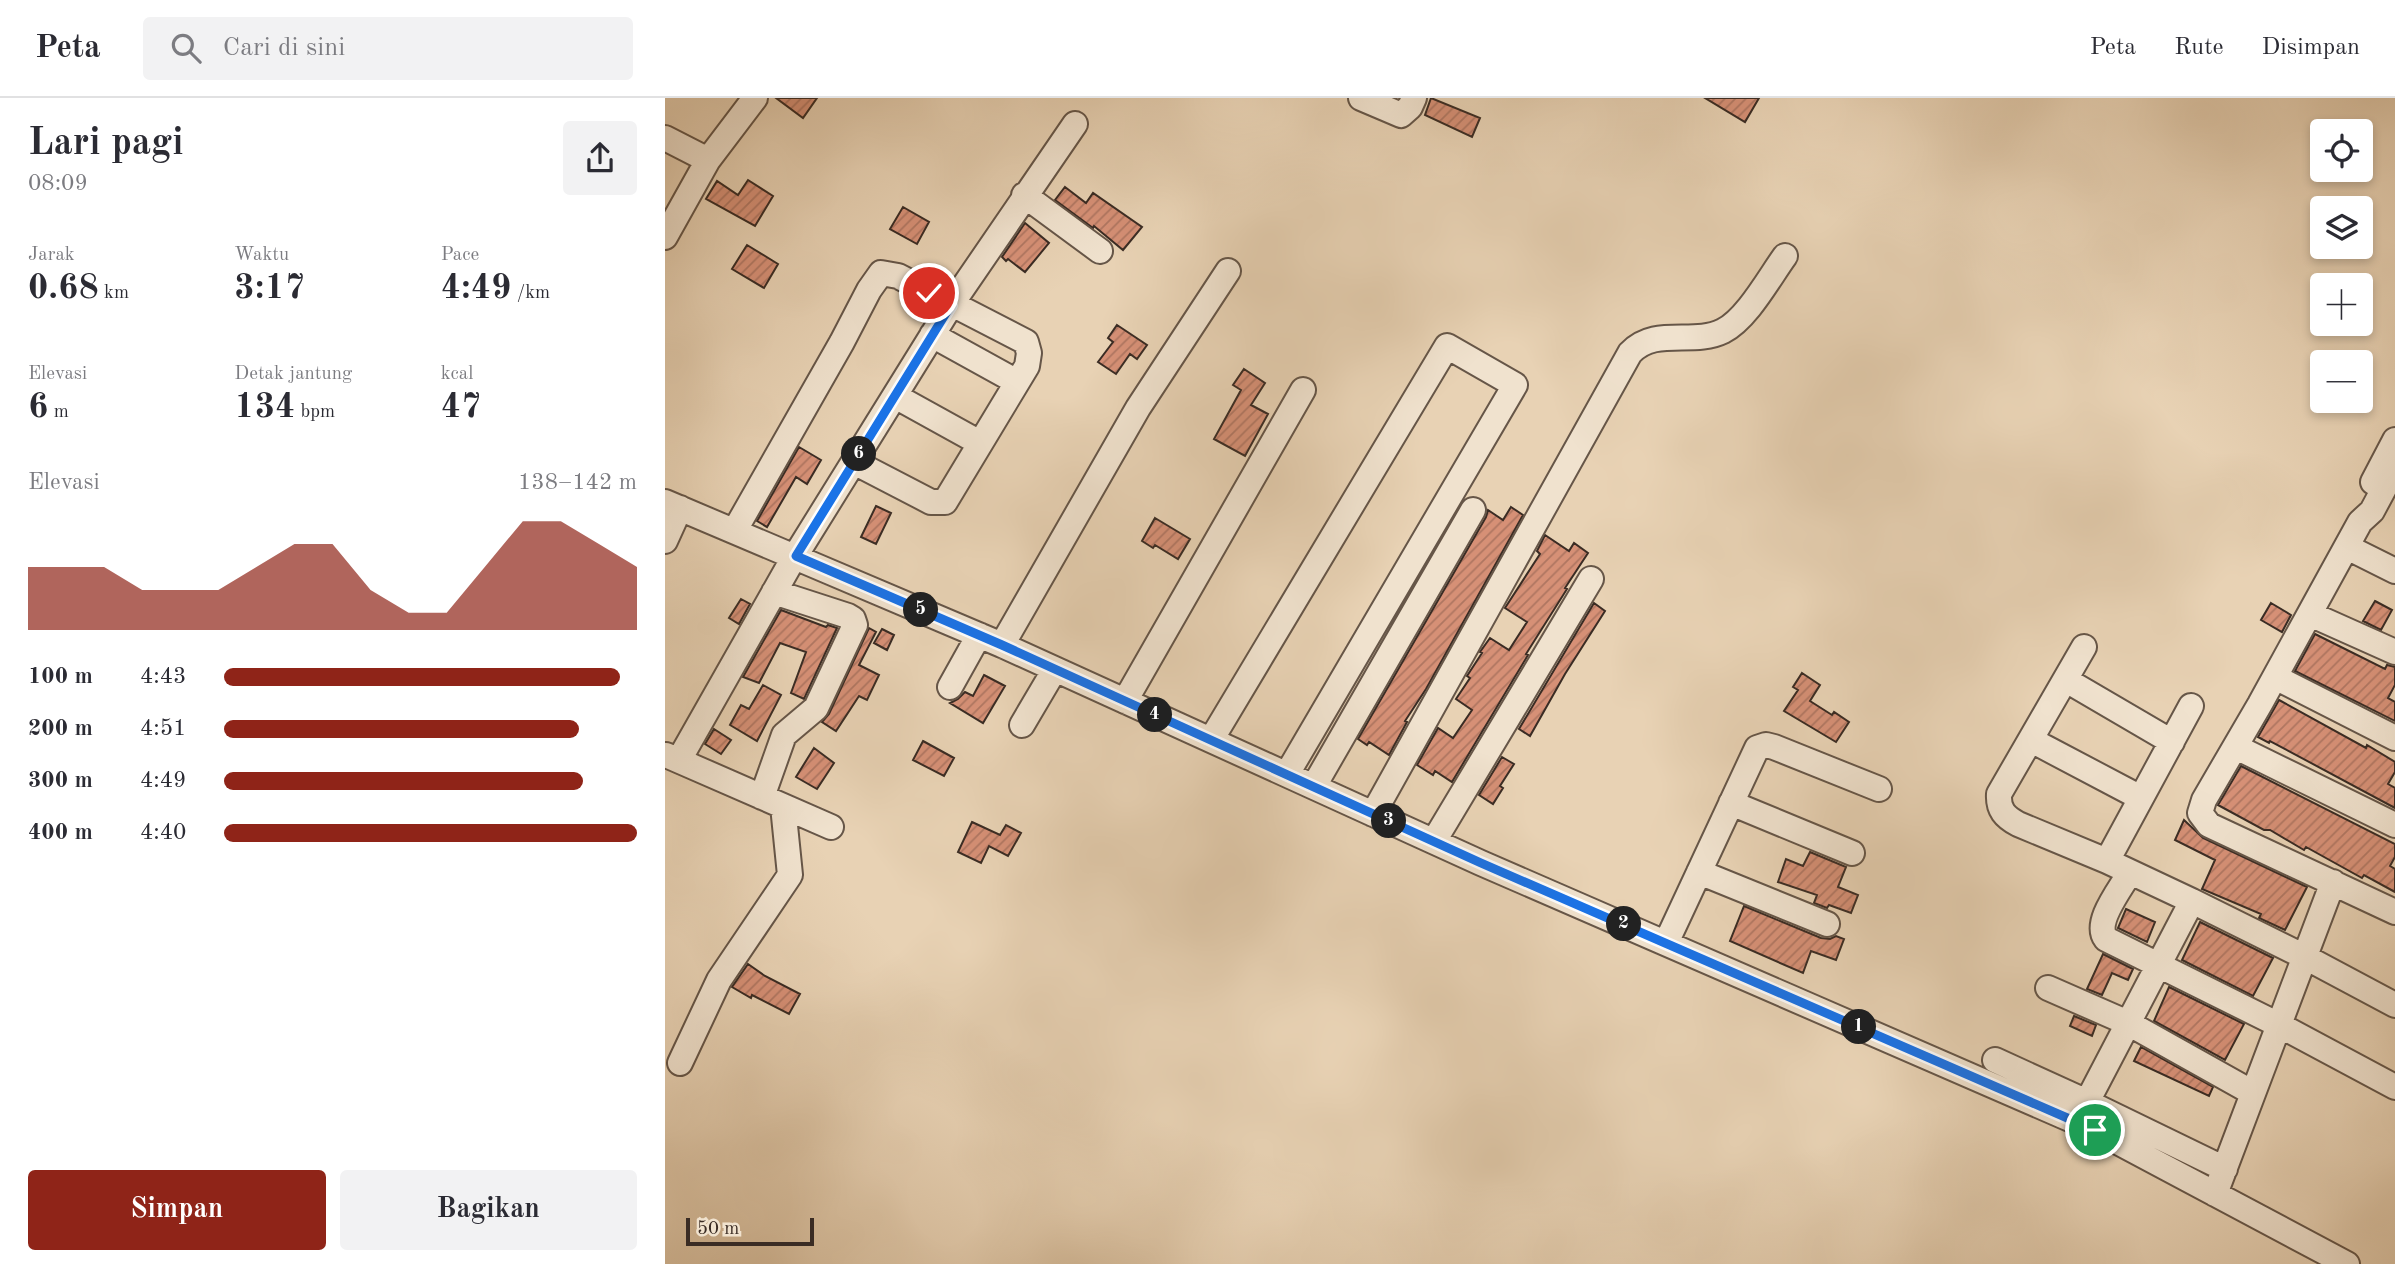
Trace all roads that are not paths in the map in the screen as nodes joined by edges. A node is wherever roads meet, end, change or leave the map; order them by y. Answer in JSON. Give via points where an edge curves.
{"nodes":[{"id":1,"x":755,"y":98,"type":"edge"},
{"id":2,"x":1361,"y":98,"type":"edge"},
{"id":3,"x":1414,"y":98,"type":"edge"},
{"id":4,"x":1075,"y":124,"type":"dead end"},
{"id":5,"x":665,"y":138,"type":"edge"},
{"id":6,"x":708,"y":160,"type":"junction"},
{"id":7,"x":1024,"y":195,"type":"junction"},
{"id":8,"x":665,"y":237,"type":"edge"},
{"id":9,"x":1100,"y":251,"type":"dead end"},
{"id":10,"x":1785,"y":256,"type":"dead end"},
{"id":11,"x":1228,"y":271,"type":"dead end"},
{"id":12,"x":951,"y":305,"type":"junction"},
{"id":13,"x":932,"y":334,"type":"junction"},
{"id":14,"x":1017,"y":382,"type":"junction"},
{"id":15,"x":1303,"y":390,"type":"dead end"},
{"id":16,"x":895,"y":396,"type":"junction"},
{"id":17,"x":2395,"y":440,"type":"edge"},
{"id":18,"x":980,"y":443,"type":"junction"},
{"id":19,"x":854,"y":462,"type":"junction"},
{"id":20,"x":2393,"y":478,"type":"edge"},
{"id":21,"x":1473,"y":510,"type":"dead end"},
{"id":22,"x":671,"y":521,"type":"edge"},
{"id":23,"x":2360,"y":522,"type":"junction"},
{"id":24,"x":735,"y":530,"type":"junction"},
{"id":25,"x":2347,"y":547,"type":"junction"},
{"id":26,"x":2395,"y":571,"type":"edge"},
{"id":27,"x":784,"y":574,"type":"junction"},
{"id":28,"x":1591,"y":579,"type":"dead end"},
{"id":29,"x":2310,"y":614,"type":"junction"},
{"id":30,"x":985,"y":642,"type":"junction"},
{"id":31,"x":2084,"y":647,"type":"dead end"},
{"id":32,"x":2395,"y":652,"type":"edge"},
{"id":33,"x":1052,"y":674,"type":"junction"},
{"id":34,"x":2276,"y":677,"type":"junction"},
{"id":35,"x":2066,"y":680,"type":"junction"},
{"id":36,"x":953,"y":682,"type":"dead end"},
{"id":37,"x":1125,"y":701,"type":"junction"},
{"id":38,"x":2191,"y":706,"type":"dead end"},
{"id":39,"x":1027,"y":717,"type":"dead end"},
{"id":40,"x":2395,"y":738,"type":"edge"},
{"id":41,"x":1211,"y":740,"type":"junction"},
{"id":42,"x":2031,"y":740,"type":"junction"},
{"id":43,"x":2172,"y":741,"type":"junction"},
{"id":44,"x":2236,"y":747,"type":"junction"},
{"id":45,"x":672,"y":757,"type":"edge"},
{"id":46,"x":1287,"y":774,"type":"junction"},
{"id":47,"x":1314,"y":786,"type":"junction"},
{"id":48,"x":1879,"y":789,"type":"dead end"},
{"id":49,"x":2141,"y":797,"type":"junction"},
{"id":50,"x":772,"y":801,"type":"junction"},
{"id":51,"x":1731,"y":803,"type":"junction"},
{"id":52,"x":1373,"y":814,"type":"junction"},
{"id":53,"x":2395,"y":825,"type":"edge"},
{"id":54,"x":831,"y":827,"type":"dead end"},
{"id":55,"x":1434,"y":841,"type":"junction"},
{"id":56,"x":1852,"y":853,"type":"dead end"},
{"id":57,"x":2107,"y":861,"type":"junction"},
{"id":58,"x":1699,"y":872,"type":"junction"},
{"id":59,"x":2130,"y":872,"type":"junction"},
{"id":60,"x":2333,"y":882,"type":"junction"},
{"id":61,"x":2192,"y":901,"type":"junction"},
{"id":62,"x":2395,"y":912,"type":"edge"},
{"id":63,"x":1827,"y":924,"type":"dead end"},
{"id":64,"x":1666,"y":943,"type":"junction"},
{"id":65,"x":2305,"y":957,"type":"junction"},
{"id":66,"x":2157,"y":965,"type":"junction"},
{"id":67,"x":2048,"y":988,"type":"dead end"},
{"id":68,"x":2395,"y":1006,"type":"edge"},
{"id":69,"x":2128,"y":1023,"type":"junction"},
{"id":70,"x":2279,"y":1026,"type":"junction"},
{"id":71,"x":1995,"y":1060,"type":"dead end"},
{"id":72,"x":680,"y":1063,"type":"dead end"},
{"id":73,"x":2395,"y":1087,"type":"edge"},
{"id":74,"x":2253,"y":1093,"type":"junction"},
{"id":75,"x":2082,"y":1112,"type":"junction"},
{"id":76,"x":2224,"y":1169,"type":"junction"},
{"id":77,"x":2215,"y":1194,"type":"junction"},
{"id":78,"x":2347,"y":1264,"type":"edge"}],
"edges":[{"from":1,"to":6,"type":"street"},
{"from":2,"to":3,"type":"street","via":[[1401,115]]},
{"from":4,"to":7,"type":"street"},
{"from":5,"to":6,"type":"street"},
{"from":6,"to":8,"type":"street"},
{"from":7,"to":9,"type":"street"},
{"from":7,"to":12,"type":"street"},
{"from":10,"to":52,"type":"street","via":[[1731,326],[1711,336],[1646,340],[1630,353]]},
{"from":11,"to":30,"type":"street"},
{"from":12,"to":13,"type":"street"},
{"from":12,"to":14,"type":"street","via":[[1026,342],[1027,366]]},
{"from":12,"to":24,"type":"street","via":[[890,273],[877,276]]},
{"from":13,"to":14,"type":"street"},
{"from":13,"to":16,"type":"street"},
{"from":14,"to":18,"type":"street"},
{"from":15,"to":37,"type":"street"},
{"from":16,"to":18,"type":"street"},
{"from":16,"to":19,"type":"street"},
{"from":17,"to":23,"type":"street","via":[[2363,503]]},
{"from":18,"to":19,"type":"street","via":[[945,502],[931,502]]},
{"from":19,"to":27,"type":"street"},
{"from":20,"to":23,"type":"street"},
{"from":21,"to":47,"type":"street"},
{"from":22,"to":24,"type":"street"},
{"from":23,"to":25,"type":"street"},
{"from":24,"to":27,"type":"street"},
{"from":25,"to":26,"type":"street"},
{"from":25,"to":29,"type":"street"},
{"from":27,"to":30,"type":"street"},
{"from":27,"to":45,"type":"street"},
{"from":27,"to":50,"type":"street","via":[[853,619],[855,625],[816,708],[785,735]]},
{"from":28,"to":55,"type":"street"},
{"from":29,"to":32,"type":"street"},
{"from":29,"to":34,"type":"street"},
{"from":30,"to":33,"type":"street"},
{"from":30,"to":36,"type":"street"},
{"from":31,"to":35,"type":"street"},
{"from":33,"to":37,"type":"street"},
{"from":33,"to":39,"type":"street"},
{"from":34,"to":40,"type":"street"},
{"from":34,"to":44,"type":"street"},
{"from":35,"to":42,"type":"street"},
{"from":35,"to":43,"type":"street"},
{"from":37,"to":41,"type":"street"},
{"from":38,"to":43,"type":"street"},
{"from":41,"to":46,"type":"street"},
{"from":41,"to":46,"type":"street","via":[[1447,346],[1515,385]]},
{"from":42,"to":49,"type":"street"},
{"from":42,"to":57,"type":"street","via":[[1999,794],[2001,811],[2018,824]]},
{"from":43,"to":49,"type":"street"},
{"from":44,"to":53,"type":"street"},
{"from":44,"to":60,"type":"street","via":[[2204,800],[2201,817],[2209,825]]},
{"from":45,"to":50,"type":"street"},
{"from":46,"to":47,"type":"street"},
{"from":47,"to":52,"type":"street"},
{"from":48,"to":51,"type":"street","via":[[1774,747],[1761,746],[1752,755]]},
{"from":49,"to":57,"type":"street"},
{"from":50,"to":54,"type":"street"},
{"from":50,"to":72,"type":"street","via":[[790,875],[719,980]]},
{"from":51,"to":56,"type":"street"},
{"from":51,"to":58,"type":"street"},
{"from":52,"to":55,"type":"street"},
{"from":55,"to":64,"type":"street"},
{"from":57,"to":59,"type":"street"},
{"from":58,"to":63,"type":"street"},
{"from":58,"to":64,"type":"street"},
{"from":59,"to":61,"type":"street"},
{"from":59,"to":66,"type":"street","via":[[2102,920],[2101,931],[2111,942]]},
{"from":60,"to":62,"type":"street"},
{"from":60,"to":65,"type":"street"},
{"from":61,"to":65,"type":"street"},
{"from":61,"to":66,"type":"street"},
{"from":64,"to":75,"type":"street"},
{"from":65,"to":68,"type":"street"},
{"from":65,"to":70,"type":"street"},
{"from":66,"to":69,"type":"street"},
{"from":66,"to":70,"type":"street"},
{"from":67,"to":69,"type":"street"},
{"from":69,"to":74,"type":"street"},
{"from":69,"to":75,"type":"street"},
{"from":70,"to":73,"type":"street"},
{"from":70,"to":74,"type":"street"},
{"from":71,"to":75,"type":"street"},
{"from":74,"to":76,"type":"street"},
{"from":75,"to":76,"type":"street"},
{"from":75,"to":77,"type":"street"},
{"from":76,"to":77,"type":"street"},
{"from":77,"to":78,"type":"street"}]}
